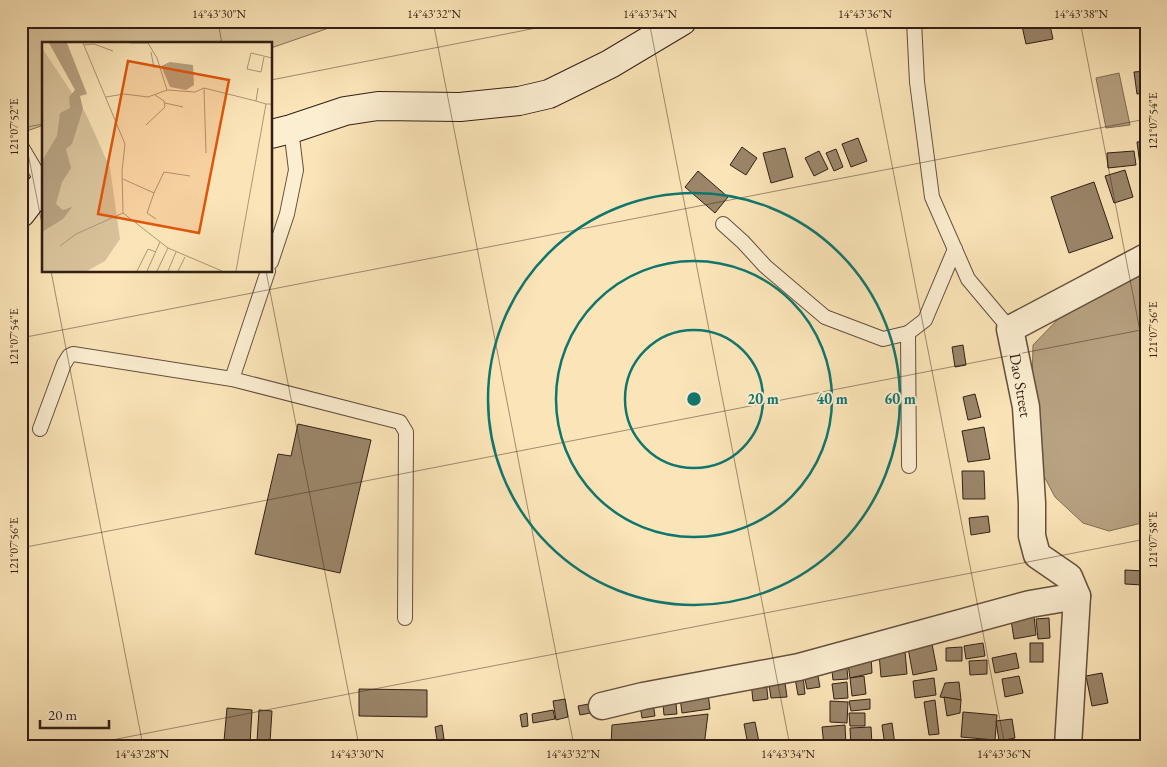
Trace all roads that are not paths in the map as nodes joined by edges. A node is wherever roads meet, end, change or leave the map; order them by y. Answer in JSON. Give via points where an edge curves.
{"nodes":[{"id":1,"x":682,"y":21,"type":"edge"},
{"id":2,"x":914,"y":21,"type":"edge"},
{"id":3,"x":281,"y":131,"type":"edge"},
{"id":4,"x":21,"y":146,"type":"edge"},
{"id":5,"x":42,"y":181,"type":"edge"},
{"id":6,"x":42,"y":184,"type":"edge"},
{"id":7,"x":21,"y":212,"type":"edge"},
{"id":8,"x":723,"y":224,"type":"dead end"},
{"id":9,"x":955,"y":249,"type":"junction"},
{"id":10,"x":1146,"y":257,"type":"edge"},
{"id":11,"x":272,"y":259,"type":"edge"},
{"id":12,"x":268,"y":272,"type":"edge"},
{"id":13,"x":1010,"y":328,"type":"junction"},
{"id":14,"x":908,"y":333,"type":"junction"},
{"id":15,"x":232,"y":379,"type":"junction"},
{"id":16,"x":40,"y":429,"type":"dead end"},
{"id":17,"x":908,"y":466,"type":"dead end"},
{"id":18,"x":1073,"y":587,"type":"junction"},
{"id":19,"x":405,"y":618,"type":"dead end"},
{"id":20,"x":602,"y":706,"type":"dead end"},
{"id":21,"x":1068,"y":746,"type":"edge"}],
"edges":[{"from":1,"to":3,"type":"street","via":[[610,64],[549,94],[519,101],[460,107],[378,106],[345,110]]},
{"from":2,"to":9,"type":"lane","via":[[917,82],[932,197]]},
{"from":3,"to":11,"type":"lane","via":[[296,170],[287,214]]},
{"from":4,"to":5,"type":"lane"},
{"from":6,"to":7,"type":"street"},
{"from":8,"to":14,"type":"lane","via":[[765,266],[825,317],[883,339]]},
{"from":9,"to":13,"type":"lane","via":[[968,279]]},
{"from":9,"to":14,"type":"lane","via":[[925,320]]},
{"from":10,"to":13,"type":"street"},
{"from":12,"to":15,"type":"lane"},
{"from":13,"to":18,"type":"street","name":"Dao Street","via":[[1026,407],[1032,536],[1037,555]]},
{"from":14,"to":17,"type":"lane"},
{"from":15,"to":16,"type":"lane","via":[[73,354],[64,364]]},
{"from":15,"to":19,"type":"lane","via":[[400,422],[406,432]]},
{"from":18,"to":20,"type":"street","via":[[1030,604],[799,667]]},
{"from":18,"to":21,"type":"street"}]}
